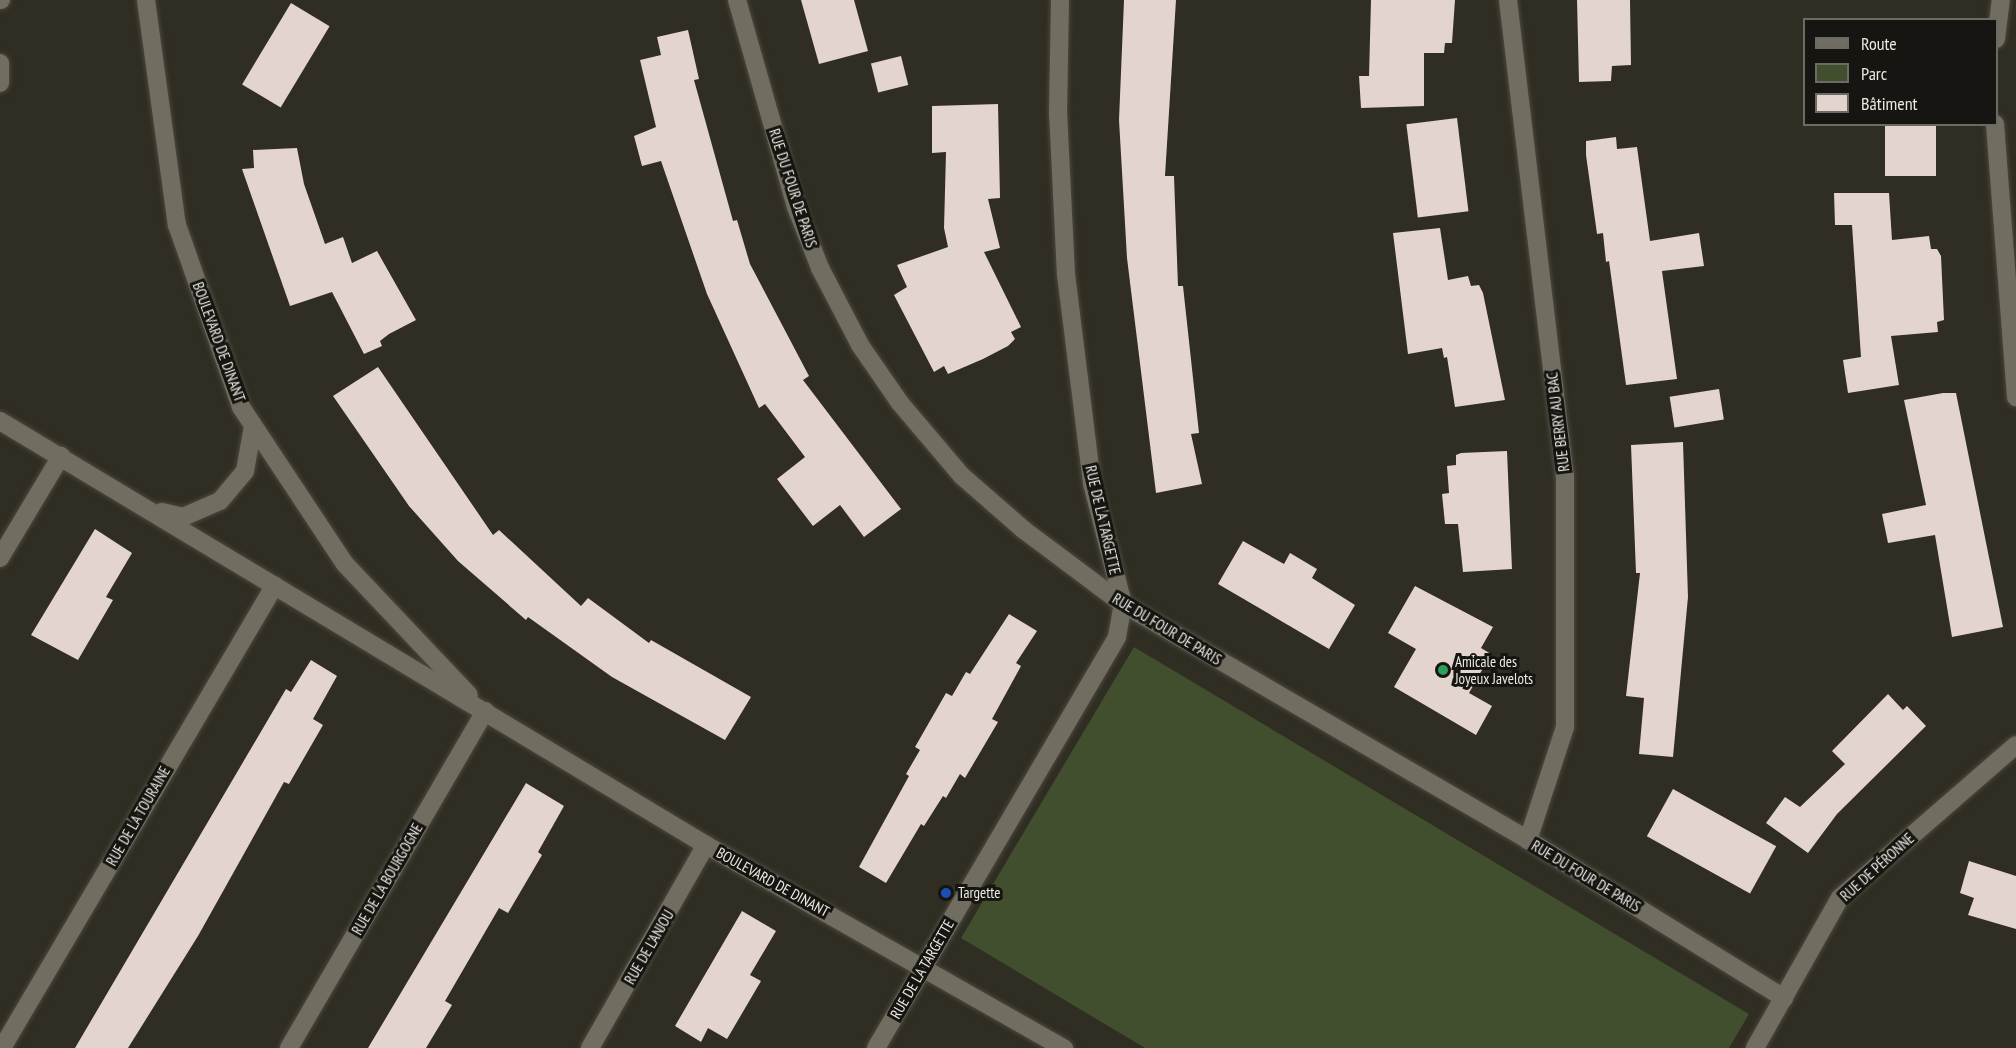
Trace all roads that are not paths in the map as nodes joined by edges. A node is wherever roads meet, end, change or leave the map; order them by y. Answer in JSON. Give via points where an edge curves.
{"nodes":[{"id":1,"x":146,"y":0,"type":"edge"},
{"id":2,"x":737,"y":0,"type":"edge"},
{"id":3,"x":1060,"y":0,"type":"edge"},
{"id":4,"x":1508,"y":0,"type":"edge"},
{"id":5,"x":2001,"y":0,"type":"edge"},
{"id":6,"x":1998,"y":23,"type":"edge"},
{"id":7,"x":0,"y":63,"type":"edge"},
{"id":8,"x":0,"y":83,"type":"edge"},
{"id":9,"x":1995,"y":126,"type":"edge"},
{"id":10,"x":2016,"y":397,"type":"edge"},
{"id":11,"x":0,"y":421,"type":"edge"},
{"id":12,"x":253,"y":426,"type":"junction"},
{"id":13,"x":61,"y":456,"type":"junction"},
{"id":14,"x":148,"y":509,"type":"junction"},
{"id":15,"x":0,"y":558,"type":"edge"},
{"id":16,"x":275,"y":585,"type":"junction"},
{"id":17,"x":1123,"y":604,"type":"junction"},
{"id":18,"x":485,"y":711,"type":"junction"},
{"id":19,"x":2016,"y":745,"type":"edge"},
{"id":20,"x":1528,"y":840,"type":"junction"},
{"id":21,"x":706,"y":845,"type":"junction"},
{"id":22,"x":924,"y":966,"type":"junction"},
{"id":23,"x":1784,"y":998,"type":"junction"},
{"id":24,"x":2,"y":1048,"type":"edge"},
{"id":25,"x":289,"y":1048,"type":"edge"},
{"id":26,"x":590,"y":1048,"type":"edge"},
{"id":27,"x":876,"y":1048,"type":"edge"},
{"id":28,"x":1064,"y":1048,"type":"edge"},
{"id":29,"x":1755,"y":1048,"type":"edge"}],
"edges":[{"from":1,"to":12,"type":"street","name":"BOULEVARD DE DINANT","via":[[177,225],[241,407]]},
{"from":2,"to":17,"type":"street","name":"RUE DU FOUR DE PARIS","via":[[796,207],[820,268],[860,345],[900,403],[962,476],[1024,530]]},
{"from":3,"to":17,"type":"street","name":"RUE DE LA TARGETTE","via":[[1058,114],[1066,275],[1092,483]]},
{"from":4,"to":20,"type":"street","name":"RUE BERRY AU BAC","via":[[1565,475],[1565,727]]},
{"from":5,"to":6,"type":"street"},
{"from":7,"to":8,"type":"street"},
{"from":9,"to":10,"type":"street"},
{"from":11,"to":13,"type":"street","name":"BOULEVARD DE DINANT"},
{"from":12,"to":14,"type":"street","via":[[245,471],[220,501],[183,517]]},
{"from":12,"to":18,"type":"street","name":"BOULEVARD DE DINANT","via":[[345,564]]},
{"from":13,"to":14,"type":"street","name":"BOULEVARD DE DINANT"},
{"from":13,"to":15,"type":"street"},
{"from":14,"to":16,"type":"street","name":"BOULEVARD DE DINANT"},
{"from":16,"to":18,"type":"street","name":"BOULEVARD DE DINANT"},
{"from":16,"to":24,"type":"street","name":"RUE DE LA TOURAINE"},
{"from":17,"to":20,"type":"street","name":"RUE DU FOUR DE PARIS"},
{"from":17,"to":22,"type":"street","name":"RUE DE LA TARGETTE","via":[[1117,637]]},
{"from":18,"to":21,"type":"street","name":"BOULEVARD DE DINANT"},
{"from":18,"to":25,"type":"street","name":"RUE DE LA BOURGOGNE"},
{"from":19,"to":23,"type":"street","name":"RUE DE PÉRONNE","via":[[1840,898]]},
{"from":20,"to":23,"type":"street","name":"RUE DU FOUR DE PARIS"},
{"from":21,"to":22,"type":"street","name":"BOULEVARD DE DINANT"},
{"from":21,"to":26,"type":"street","name":"RUE DE L'ANJOU"},
{"from":22,"to":27,"type":"street","name":"RUE DE LA TARGETTE"},
{"from":22,"to":28,"type":"street","name":"BOULEVARD DE DINANT"},
{"from":23,"to":29,"type":"street","name":"RUE DE PÉRONNE"}]}
